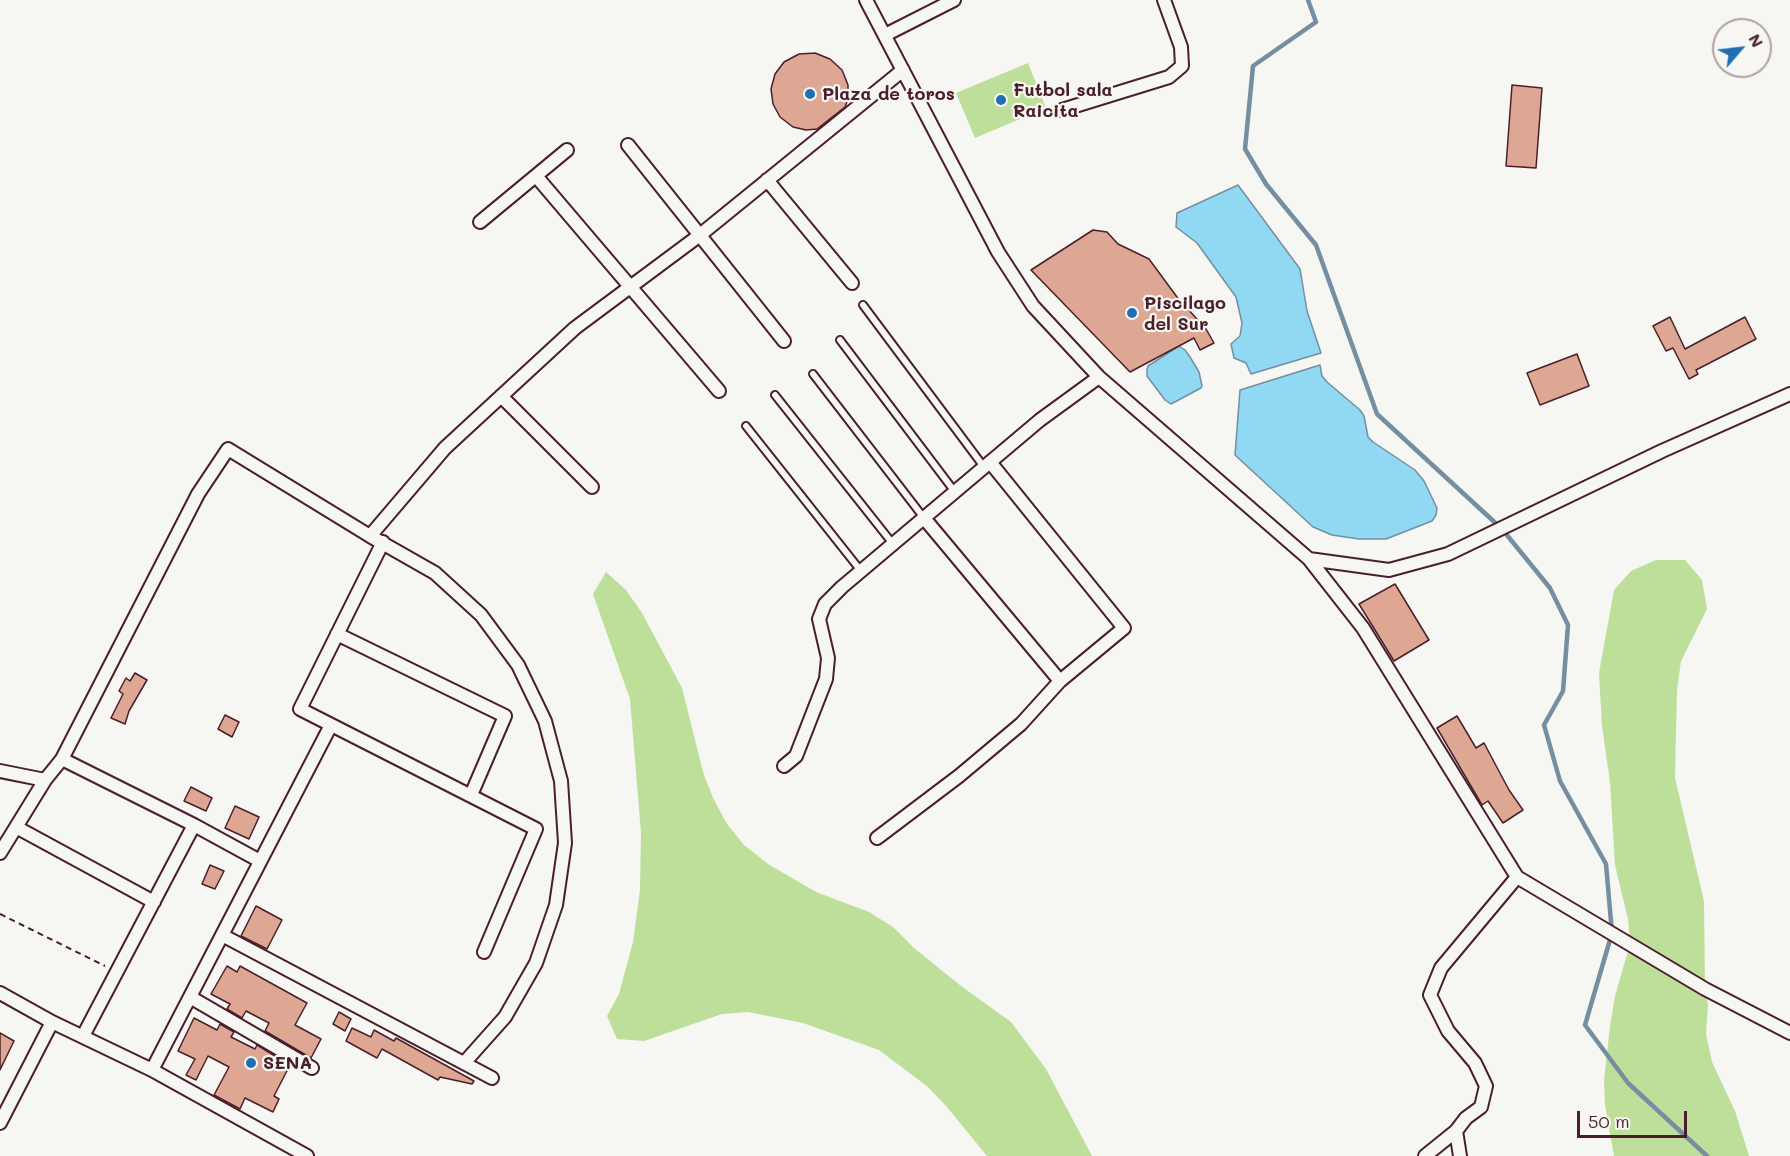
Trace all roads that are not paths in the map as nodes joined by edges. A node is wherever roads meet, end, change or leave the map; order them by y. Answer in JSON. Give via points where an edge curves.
{"nodes":[{"id":1,"x":866,"y":0,"type":"edge"},
{"id":2,"x":954,"y":0,"type":"edge"},
{"id":3,"x":1164,"y":0,"type":"edge"},
{"id":4,"x":885,"y":36,"type":"junction"},
{"id":5,"x":903,"y":70,"type":"junction"},
{"id":6,"x":1062,"y":110,"type":"dead end"},
{"id":7,"x":628,"y":144,"type":"dead end"},
{"id":8,"x":567,"y":150,"type":"dead end"},
{"id":9,"x":536,"y":176,"type":"junction"},
{"id":10,"x":767,"y":180,"type":"junction"},
{"id":11,"x":480,"y":222,"type":"dead end"},
{"id":12,"x":700,"y":235,"type":"junction"},
{"id":13,"x":852,"y":283,"type":"dead end"},
{"id":14,"x":630,"y":286,"type":"junction"},
{"id":15,"x":863,"y":305,"type":"dead end"},
{"id":16,"x":840,"y":340,"type":"dead end"},
{"id":17,"x":784,"y":341,"type":"dead end"},
{"id":18,"x":813,"y":374,"type":"dead end"},
{"id":19,"x":1099,"y":377,"type":"junction"},
{"id":20,"x":719,"y":391,"type":"dead end"},
{"id":21,"x":1790,"y":394,"type":"edge"},
{"id":22,"x":775,"y":395,"type":"dead end"},
{"id":23,"x":501,"y":396,"type":"junction"},
{"id":24,"x":746,"y":426,"type":"dead end"},
{"id":25,"x":987,"y":465,"type":"junction"},
{"id":26,"x":592,"y":487,"type":"dead end"},
{"id":27,"x":955,"y":492,"type":"junction"},
{"id":28,"x":924,"y":518,"type":"junction"},
{"id":29,"x":370,"y":536,"type":"junction"},
{"id":30,"x":382,"y":542,"type":"junction"},
{"id":31,"x":893,"y":544,"type":"junction"},
{"id":32,"x":1309,"y":559,"type":"junction"},
{"id":33,"x":861,"y":571,"type":"junction"},
{"id":34,"x":337,"y":634,"type":"junction"},
{"id":35,"x":1060,"y":681,"type":"junction"},
{"id":36,"x":331,"y":724,"type":"junction"},
{"id":37,"x":63,"y":759,"type":"junction"},
{"id":38,"x":784,"y":766,"type":"dead end"},
{"id":39,"x":0,"y":771,"type":"edge"},
{"id":40,"x":45,"y":780,"type":"junction"},
{"id":41,"x":471,"y":795,"type":"junction"},
{"id":42,"x":194,"y":825,"type":"junction"},
{"id":43,"x":16,"y":826,"type":"junction"},
{"id":44,"x":877,"y":838,"type":"dead end"},
{"id":45,"x":0,"y":853,"type":"edge"},
{"id":46,"x":260,"y":861,"type":"junction"},
{"id":47,"x":1517,"y":877,"type":"junction"},
{"id":48,"x":154,"y":902,"type":"junction"},
{"id":49,"x":222,"y":935,"type":"junction"},
{"id":50,"x":484,"y":952,"type":"dead end"},
{"id":51,"x":0,"y":993,"type":"edge"},
{"id":52,"x":190,"y":997,"type":"junction"},
{"id":53,"x":52,"y":1022,"type":"junction"},
{"id":54,"x":1790,"y":1033,"type":"edge"},
{"id":55,"x":83,"y":1036,"type":"junction"},
{"id":56,"x":464,"y":1064,"type":"junction"},
{"id":57,"x":312,"y":1068,"type":"dead end"},
{"id":58,"x":152,"y":1070,"type":"junction"},
{"id":59,"x":492,"y":1078,"type":"dead end"},
{"id":60,"x":0,"y":1123,"type":"edge"},
{"id":61,"x":1456,"y":1131,"type":"junction"},
{"id":62,"x":307,"y":1156,"type":"edge"},
{"id":63,"x":1425,"y":1156,"type":"edge"},
{"id":64,"x":1461,"y":1156,"type":"edge"}],
"edges":[{"from":1,"to":4,"type":"street"},
{"from":2,"to":4,"type":"street"},
{"from":3,"to":6,"type":"street","via":[[1181,47],[1182,66],[1169,77]]},
{"from":4,"to":5,"type":"street"},
{"from":5,"to":10,"type":"street"},
{"from":5,"to":19,"type":"street","via":[[998,252],[1033,306]]},
{"from":7,"to":12,"type":"street"},
{"from":8,"to":9,"type":"street"},
{"from":9,"to":11,"type":"street"},
{"from":9,"to":14,"type":"street"},
{"from":10,"to":12,"type":"street"},
{"from":10,"to":13,"type":"street"},
{"from":12,"to":14,"type":"street"},
{"from":12,"to":17,"type":"street"},
{"from":14,"to":20,"type":"street"},
{"from":14,"to":23,"type":"street","via":[[575,328]]},
{"from":15,"to":25,"type":"lane"},
{"from":16,"to":27,"type":"lane"},
{"from":18,"to":28,"type":"lane"},
{"from":19,"to":25,"type":"street"},
{"from":19,"to":32,"type":"street"},
{"from":21,"to":32,"type":"street","via":[[1448,554],[1389,570]]},
{"from":22,"to":31,"type":"lane"},
{"from":23,"to":26,"type":"street"},
{"from":23,"to":29,"type":"street","via":[[445,448]]},
{"from":24,"to":33,"type":"lane"},
{"from":25,"to":27,"type":"street"},
{"from":25,"to":35,"type":"street","via":[[1124,628]]},
{"from":27,"to":28,"type":"street"},
{"from":28,"to":31,"type":"street"},
{"from":28,"to":35,"type":"street"},
{"from":29,"to":30,"type":"street"},
{"from":29,"to":37,"type":"street","via":[[228,449],[198,494]]},
{"from":30,"to":34,"type":"street"},
{"from":30,"to":56,"type":"street","via":[[435,573],[481,615],[518,665],[545,721],[561,781],[565,843],[556,905],[543,944],[505,1017]]},
{"from":31,"to":33,"type":"street"},
{"from":32,"to":47,"type":"street","via":[[1363,628]]},
{"from":33,"to":38,"type":"street","via":[[825,604],[819,620],[828,658],[826,679],[796,756]]},
{"from":34,"to":36,"type":"street","via":[[300,709]]},
{"from":34,"to":41,"type":"street","via":[[505,716]]},
{"from":35,"to":44,"type":"street","via":[[1021,724]]},
{"from":36,"to":41,"type":"street"},
{"from":36,"to":46,"type":"street"},
{"from":37,"to":40,"type":"street"},
{"from":37,"to":42,"type":"street"},
{"from":39,"to":40,"type":"street"},
{"from":40,"to":43,"type":"street"},
{"from":41,"to":50,"type":"street","via":[[536,828]]},
{"from":42,"to":46,"type":"street"},
{"from":42,"to":48,"type":"street"},
{"from":43,"to":45,"type":"street"},
{"from":43,"to":48,"type":"street"},
{"from":46,"to":49,"type":"street"},
{"from":47,"to":54,"type":"street","via":[[1705,989]]},
{"from":47,"to":61,"type":"street","via":[[1441,968],[1430,995],[1448,1031],[1475,1064],[1486,1086],[1481,1107]]},
{"from":48,"to":55,"type":"street"},
{"from":49,"to":52,"type":"street"},
{"from":49,"to":56,"type":"street"},
{"from":51,"to":53,"type":"street"},
{"from":52,"to":57,"type":"street"},
{"from":52,"to":58,"type":"street"},
{"from":53,"to":55,"type":"street"},
{"from":53,"to":60,"type":"street"},
{"from":55,"to":58,"type":"street"},
{"from":56,"to":59,"type":"street"},
{"from":58,"to":62,"type":"street"},
{"from":61,"to":63,"type":"street"},
{"from":61,"to":64,"type":"street"}]}
